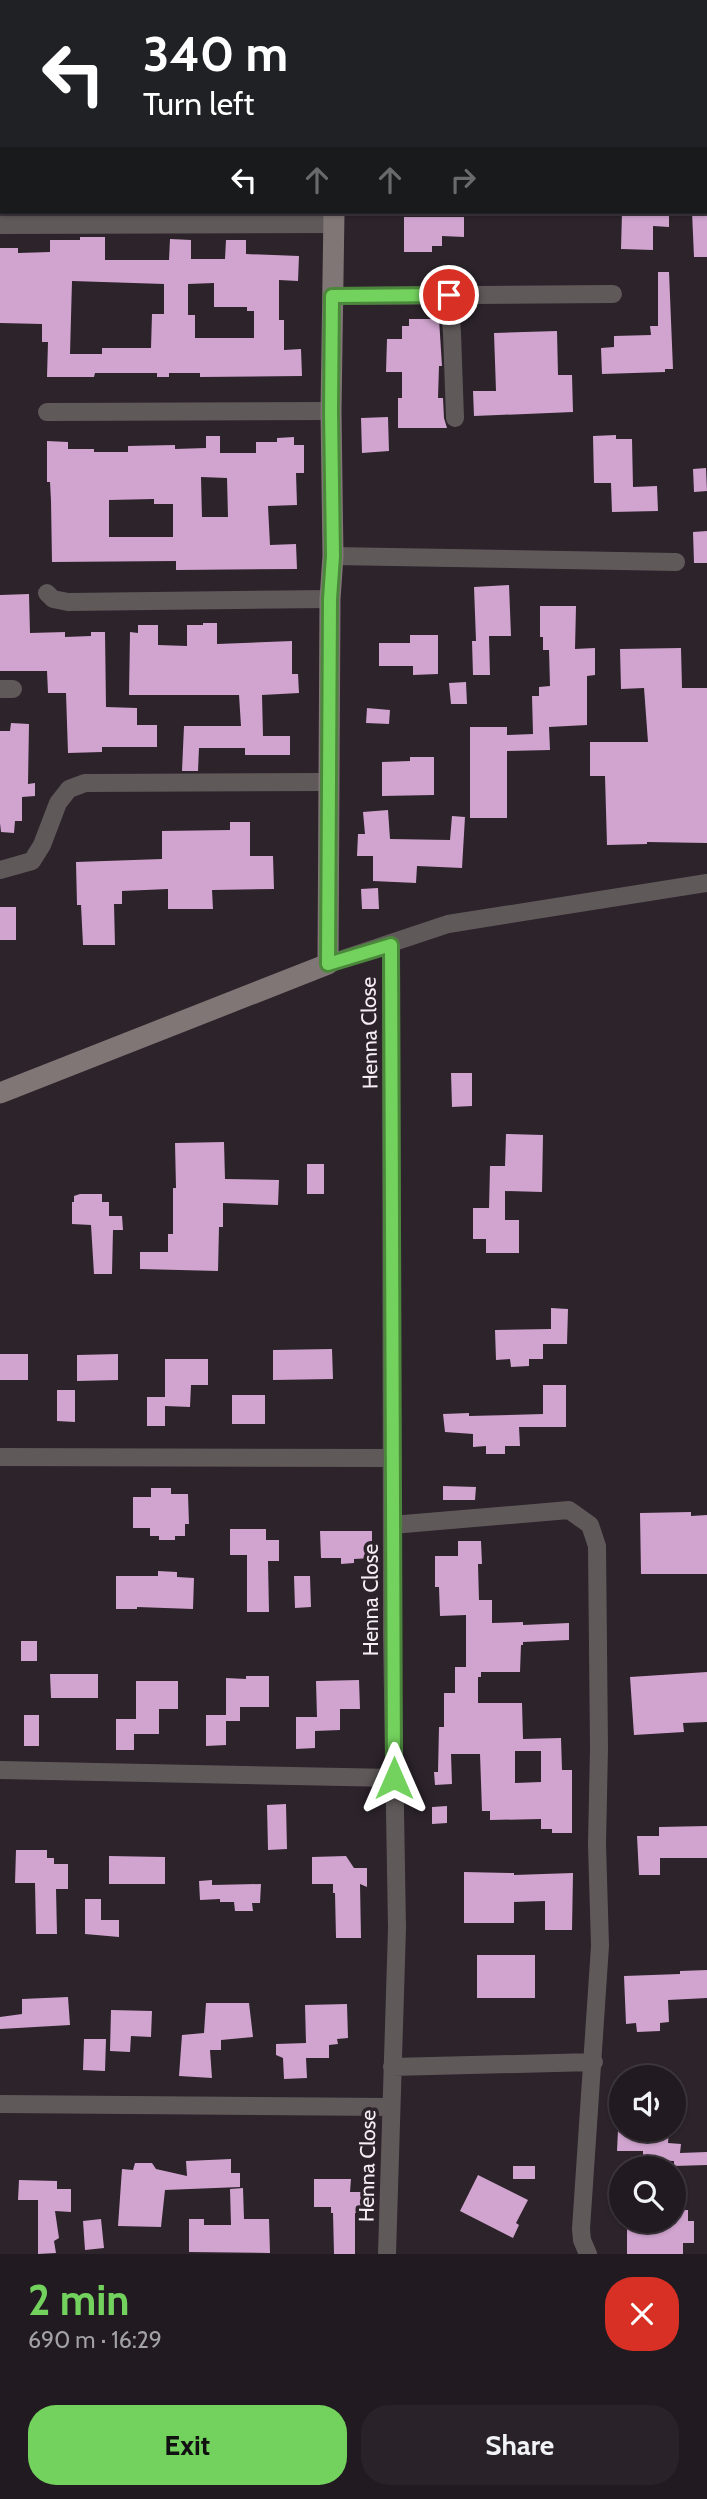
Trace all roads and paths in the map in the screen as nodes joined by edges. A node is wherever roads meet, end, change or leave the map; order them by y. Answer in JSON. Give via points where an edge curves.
{"nodes":[{"id":1,"x":132,"y":218,"type":"edge"},
{"id":2,"x":334,"y":218,"type":"edge"},
{"id":3,"x":0,"y":225,"type":"edge"},
{"id":4,"x":613,"y":294,"type":"dead end"},
{"id":5,"x":449,"y":295,"type":"junction"},
{"id":6,"x":332,"y":296,"type":"junction"},
{"id":7,"x":331,"y":411,"type":"junction"},
{"id":8,"x":47,"y":412,"type":"dead end"},
{"id":9,"x":455,"y":418,"type":"dead end"},
{"id":10,"x":333,"y":556,"type":"junction"},
{"id":11,"x":676,"y":562,"type":"dead end"},
{"id":12,"x":47,"y":593,"type":"dead end"},
{"id":13,"x":330,"y":599,"type":"junction"},
{"id":14,"x":329,"y":782,"type":"junction"},
{"id":15,"x":0,"y":870,"type":"edge"},
{"id":16,"x":707,"y":883,"type":"edge"},
{"id":17,"x":391,"y":945,"type":"junction"},
{"id":18,"x":328,"y":964,"type":"junction"},
{"id":19,"x":0,"y":1093,"type":"edge"},
{"id":20,"x":0,"y":1457,"type":"edge"},
{"id":21,"x":393,"y":1458,"type":"junction"},
{"id":22,"x":393,"y":1525,"type":"junction"},
{"id":23,"x":0,"y":1770,"type":"edge"},
{"id":24,"x":394,"y":1778,"type":"junction"},
{"id":25,"x":594,"y":2062,"type":"junction"},
{"id":26,"x":392,"y":2067,"type":"junction"},
{"id":27,"x":0,"y":2104,"type":"edge"},
{"id":28,"x":391,"y":2107,"type":"junction"},
{"id":29,"x":387,"y":2254,"type":"edge"},
{"id":30,"x":588,"y":2254,"type":"edge"}],
"edges":[{"from":1,"to":2,"type":"street"},
{"from":1,"to":3,"type":"street"},
{"from":2,"to":6,"type":"street"},
{"from":4,"to":5,"type":"street"},
{"from":5,"to":6,"type":"street"},
{"from":5,"to":9,"type":"street"},
{"from":6,"to":7,"type":"street"},
{"from":7,"to":8,"type":"street"},
{"from":7,"to":10,"type":"street"},
{"from":10,"to":11,"type":"street"},
{"from":10,"to":13,"type":"street"},
{"from":12,"to":13,"type":"street","via":[[60,601]]},
{"from":13,"to":14,"type":"street"},
{"from":14,"to":15,"type":"street","via":[[85,783],[69,789],[58,803],[32,861]]},
{"from":14,"to":18,"type":"street"},
{"from":16,"to":17,"type":"street","via":[[448,924]]},
{"from":17,"to":18,"type":"street"},
{"from":17,"to":21,"type":"street","name":"Henna Close"},
{"from":18,"to":19,"type":"street"},
{"from":20,"to":21,"type":"street"},
{"from":21,"to":22,"type":"street","name":"Henna Close"},
{"from":22,"to":24,"type":"street","name":"Henna Close"},
{"from":22,"to":25,"type":"street","via":[[569,1510],[590,1525],[597,1546],[599,1735],[600,1946]]},
{"from":23,"to":24,"type":"street"},
{"from":24,"to":26,"type":"street","name":"Henna Close","via":[[397,1928]]},
{"from":25,"to":26,"type":"street"},
{"from":25,"to":30,"type":"street","via":[[581,2229]]},
{"from":26,"to":28,"type":"street","name":"Henna Close"},
{"from":27,"to":28,"type":"street"},
{"from":28,"to":29,"type":"street","name":"Henna Close"}]}
